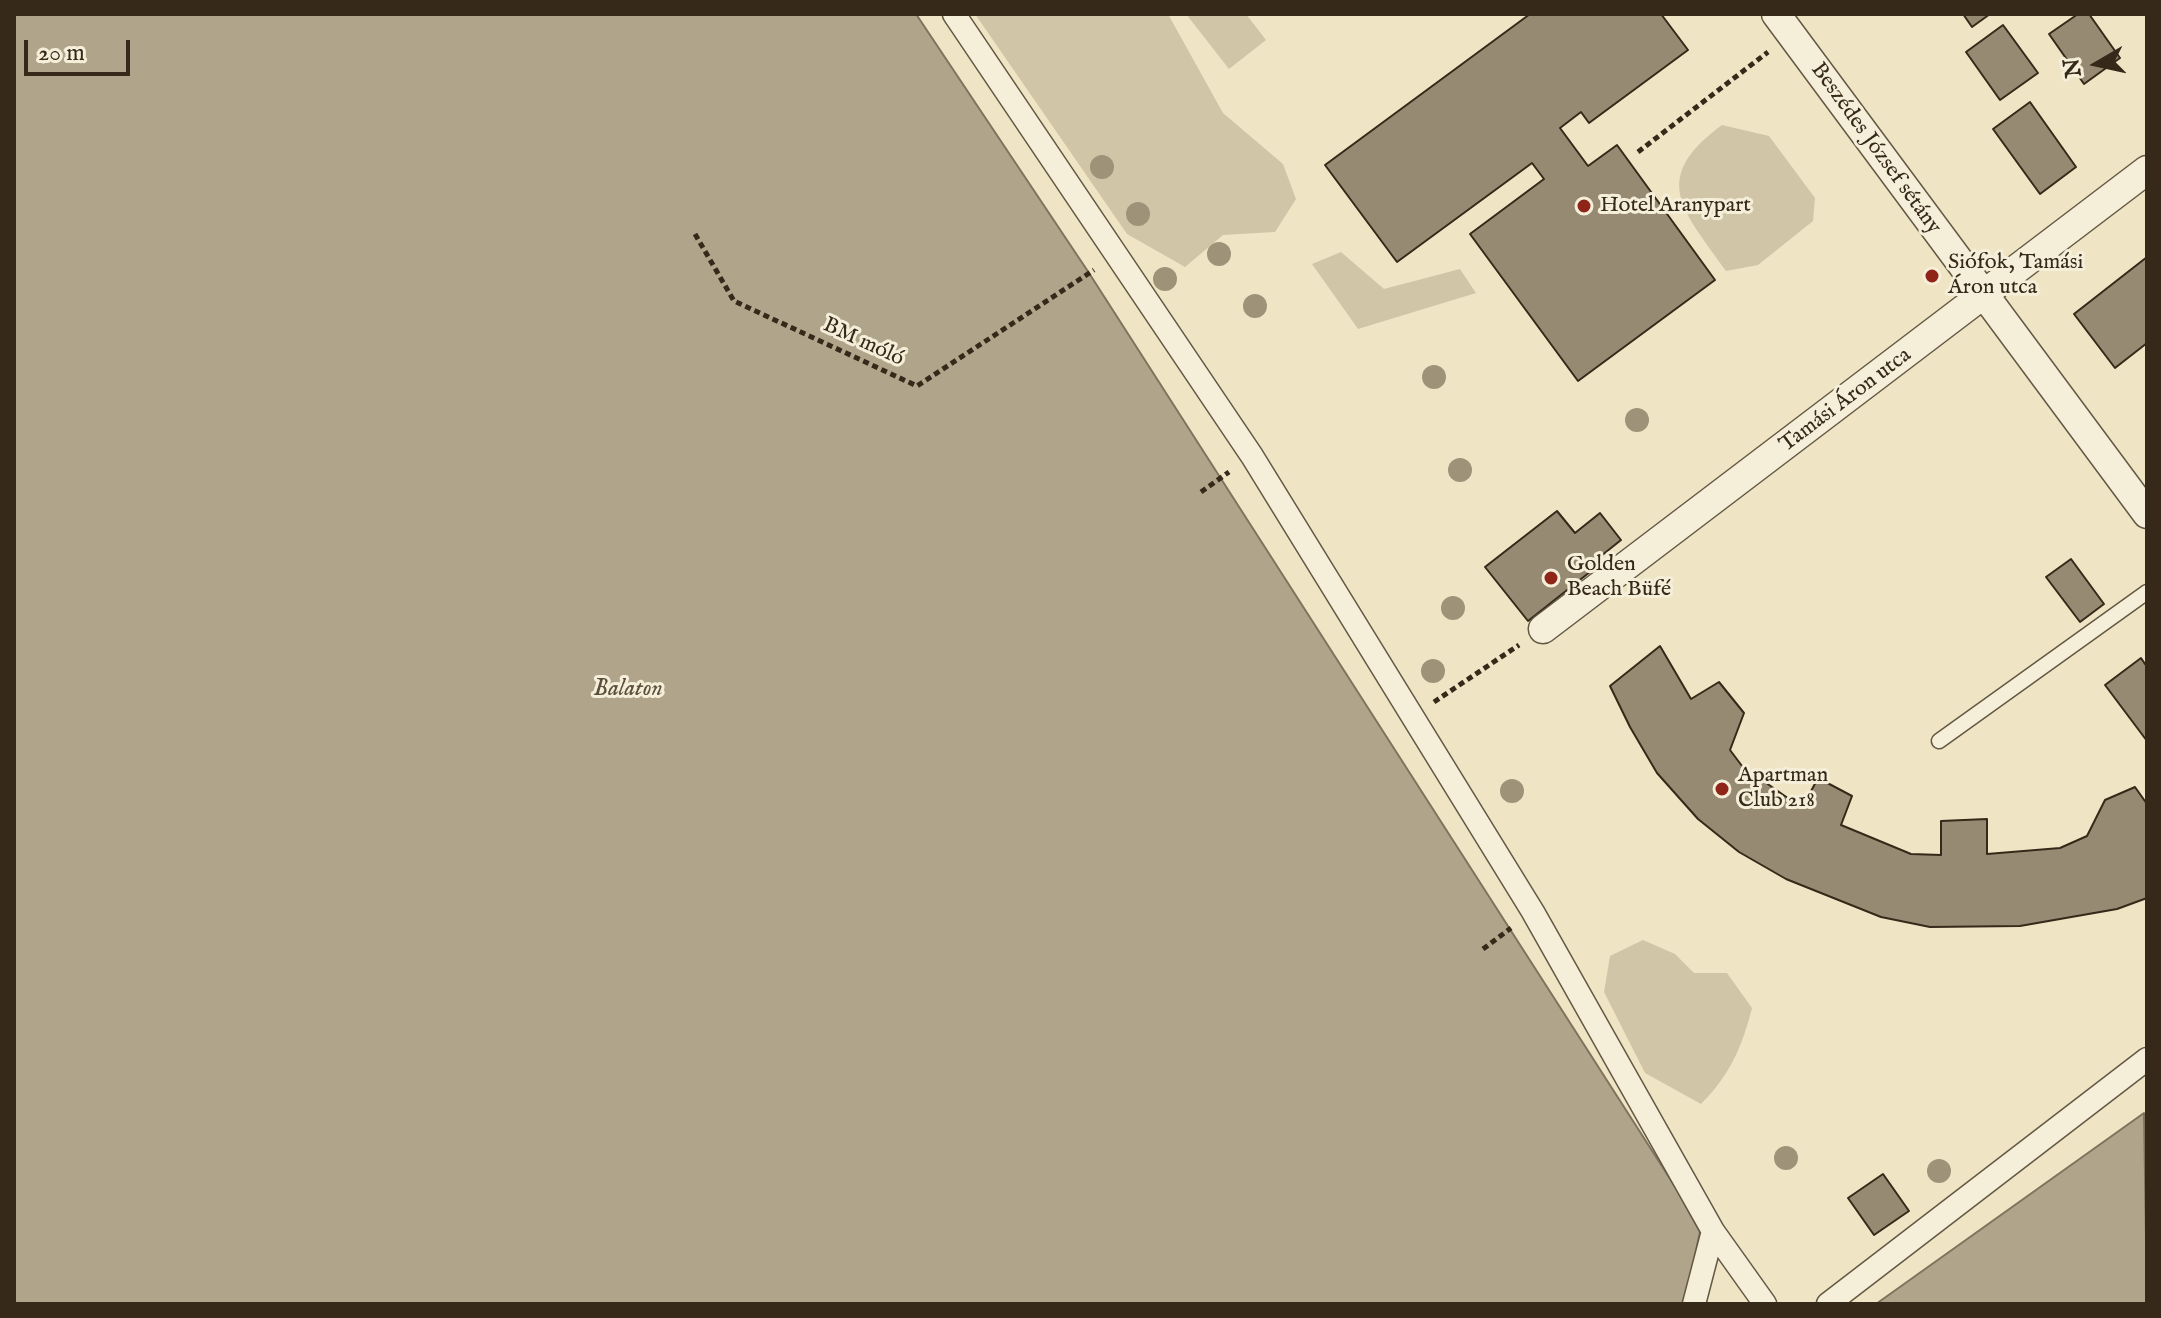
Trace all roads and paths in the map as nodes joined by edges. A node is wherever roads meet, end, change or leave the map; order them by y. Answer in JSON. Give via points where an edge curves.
{"nodes":[{"id":1,"x":954,"y":14,"type":"edge"},
{"id":2,"x":1783,"y":24,"type":"edge"},
{"id":3,"x":1638,"y":152,"type":"dead end"},
{"id":4,"x":2147,"y":170,"type":"edge"},
{"id":5,"x":695,"y":234,"type":"dead end"},
{"id":6,"x":1119,"y":254,"type":"junction"},
{"id":7,"x":1983,"y":297,"type":"junction"},
{"id":8,"x":2147,"y":514,"type":"edge"},
{"id":9,"x":2147,"y":592,"type":"edge"},
{"id":10,"x":1543,"y":629,"type":"joint"},
{"id":11,"x":1413,"y":716,"type":"junction"},
{"id":12,"x":1939,"y":741,"type":"dead end"},
{"id":13,"x":2147,"y":1059,"type":"edge"},
{"id":14,"x":1713,"y":1231,"type":"junction"},
{"id":15,"x":1694,"y":1304,"type":"edge"},
{"id":16,"x":1765,"y":1304,"type":"edge"},
{"id":17,"x":1828,"y":1304,"type":"edge"}],
"edges":[{"from":1,"to":6,"type":"street"},
{"from":2,"to":3,"type":"path"},
{"from":2,"to":7,"type":"street","name":"Beszédes József sétány"},
{"from":4,"to":7,"type":"street","name":"Tamási Áron utca"},
{"from":5,"to":6,"type":"path","name":"BM móló","via":[[734,301],[917,386]]},
{"from":6,"to":11,"type":"street"},
{"from":7,"to":8,"type":"street","name":"Beszédes József sétány"},
{"from":7,"to":10,"type":"street","name":"Tamási Áron utca"},
{"from":9,"to":12,"type":"lane"},
{"from":10,"to":11,"type":"path"},
{"from":11,"to":14,"type":"street","via":[[1533,912]]},
{"from":13,"to":17,"type":"street"},
{"from":14,"to":15,"type":"street"},
{"from":14,"to":16,"type":"street"}]}
